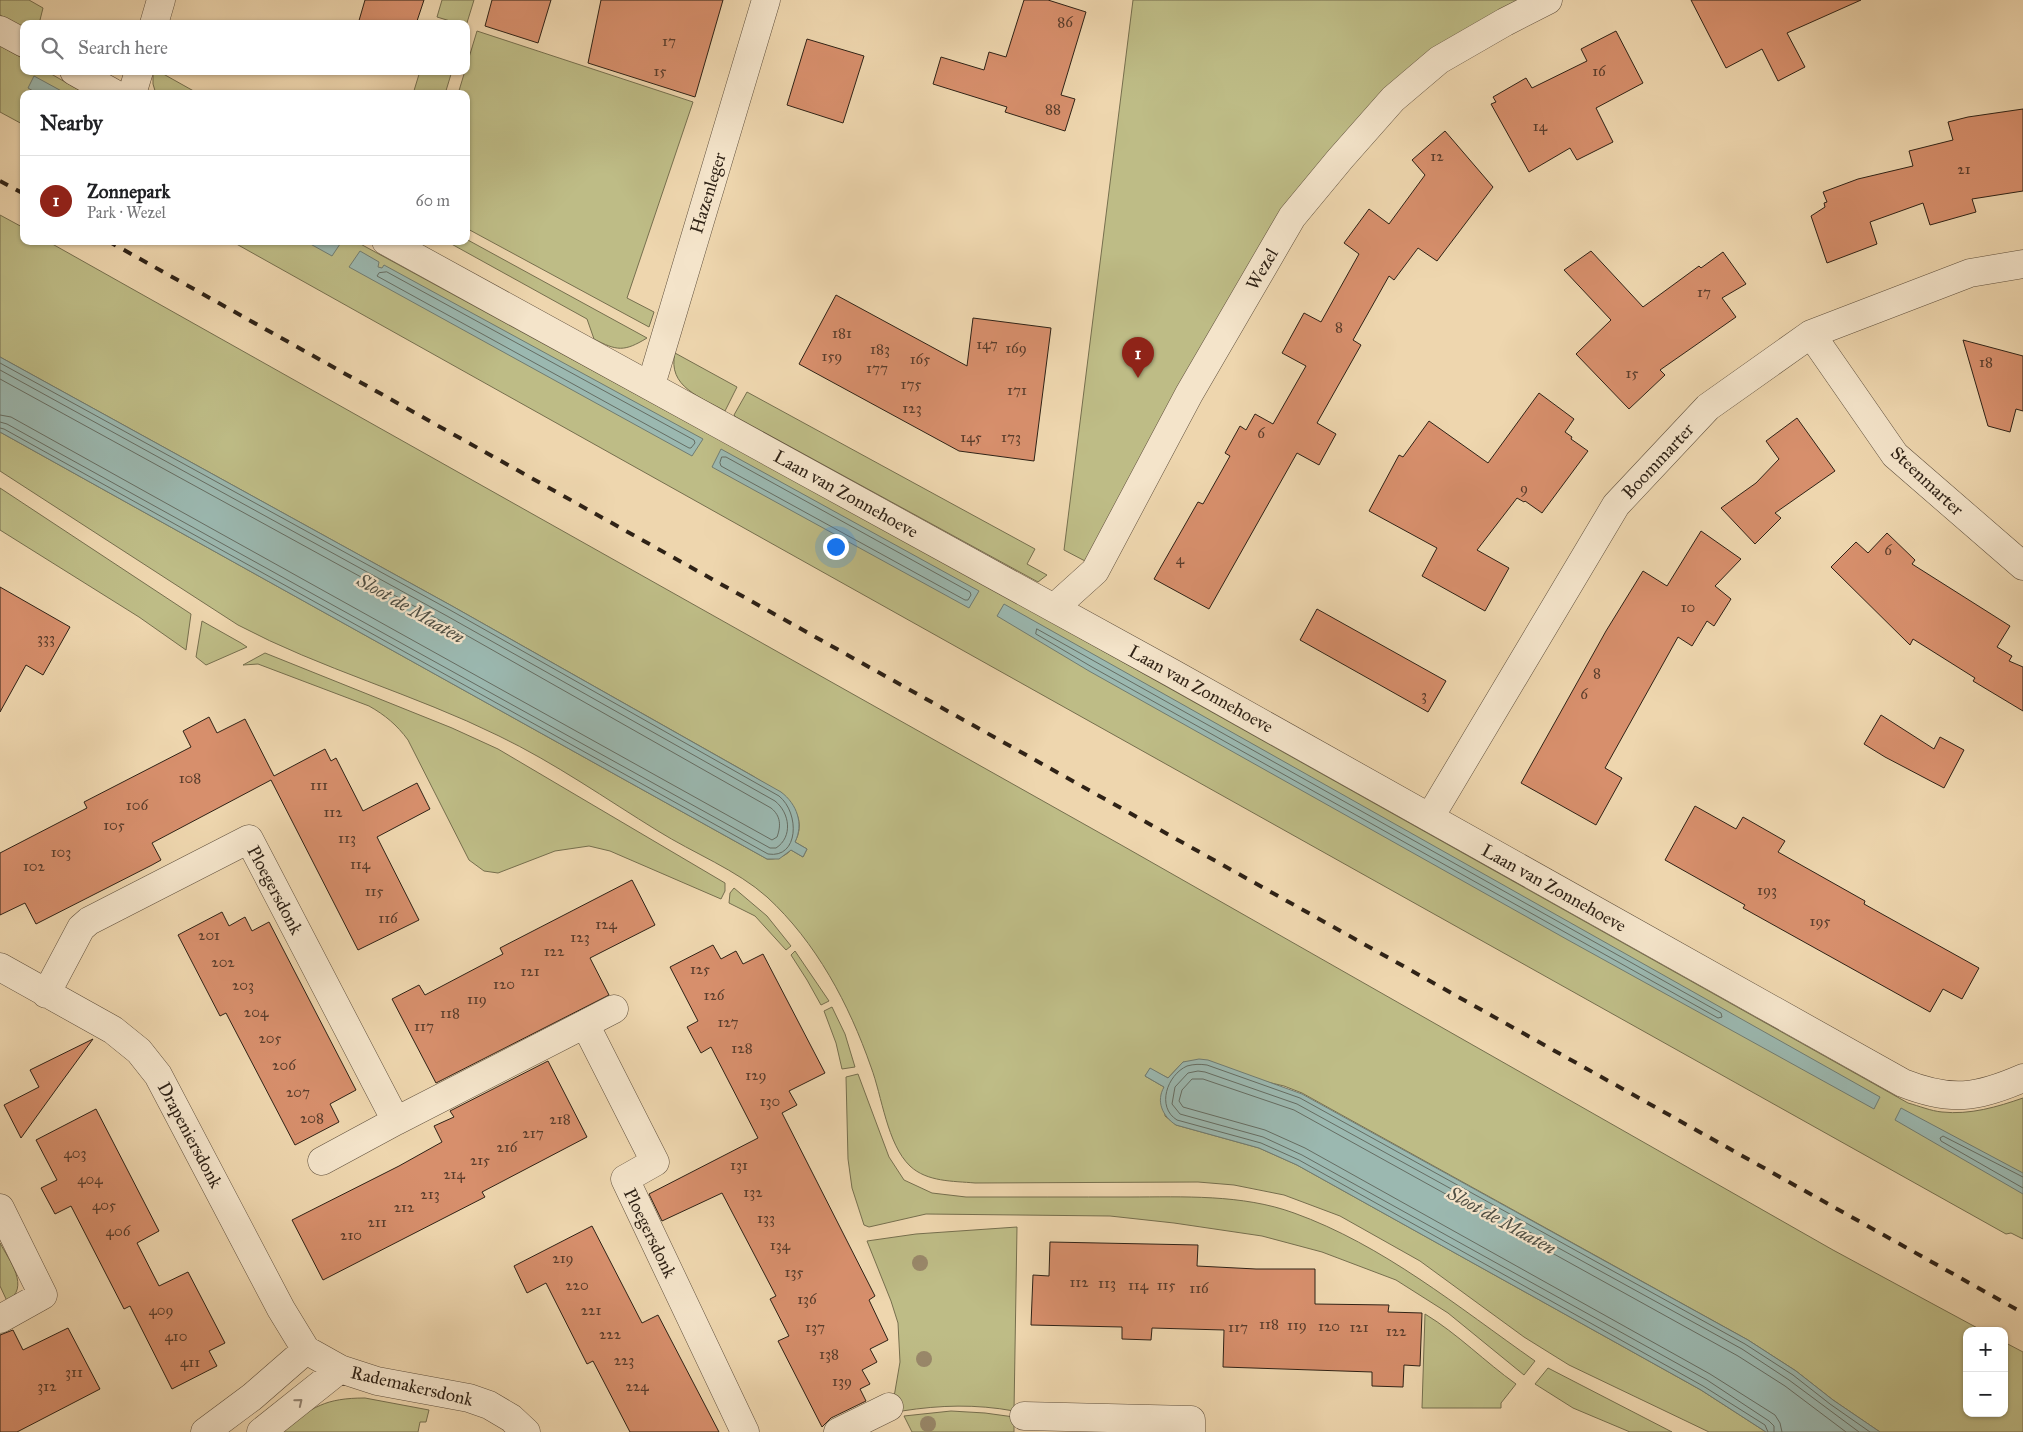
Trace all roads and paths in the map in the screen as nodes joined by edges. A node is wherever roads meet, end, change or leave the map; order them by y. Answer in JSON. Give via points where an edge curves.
{"nodes":[{"id":1,"x":161,"y":0,"type":"edge"},
{"id":2,"x":766,"y":0,"type":"edge"},
{"id":3,"x":1548,"y":0,"type":"edge"},
{"id":4,"x":155,"y":20,"type":"edge"},
{"id":5,"x":0,"y":30,"type":"edge"},
{"id":6,"x":20,"y":42,"type":"edge"},
{"id":7,"x":81,"y":75,"type":"edge"},
{"id":8,"x":138,"y":75,"type":"edge"},
{"id":9,"x":108,"y":90,"type":"edge"},
{"id":10,"x":133,"y":90,"type":"edge"},
{"id":11,"x":393,"y":245,"type":"edge"},
{"id":12,"x":2023,"y":264,"type":"edge"},
{"id":13,"x":1811,"y":334,"type":"junction"},
{"id":14,"x":651,"y":385,"type":"junction"},
{"id":15,"x":2023,"y":566,"type":"edge"},
{"id":16,"x":1054,"y":608,"type":"junction"},
{"id":17,"x":1430,"y":817,"type":"junction"},
{"id":18,"x":0,"y":967,"type":"edge"},
{"id":19,"x":46,"y":994,"type":"junction"},
{"id":20,"x":614,"y":1009,"type":"dead end"},
{"id":21,"x":585,"y":1024,"type":"junction"},
{"id":22,"x":2023,"y":1078,"type":"edge"},
{"id":23,"x":396,"y":1121,"type":"junction"},
{"id":24,"x":322,"y":1162,"type":"dead end"},
{"id":25,"x":0,"y":1208,"type":"edge"},
{"id":26,"x":0,"y":1319,"type":"edge"},
{"id":27,"x":322,"y":1359,"type":"junction"},
{"id":28,"x":889,"y":1406,"type":"dead end"},
{"id":29,"x":1024,"y":1416,"type":"dead end"},
{"id":30,"x":205,"y":1432,"type":"edge"},
{"id":31,"x":261,"y":1432,"type":"edge"},
{"id":32,"x":526,"y":1432,"type":"edge"},
{"id":33,"x":745,"y":1432,"type":"edge"},
{"id":34,"x":838,"y":1432,"type":"edge"},
{"id":35,"x":1191,"y":1432,"type":"edge"}],
"edges":[{"from":1,"to":4,"type":"street"},
{"from":2,"to":14,"type":"street","name":"Hazenleger"},
{"from":3,"to":16,"type":"street","name":"Wezel","via":[[1448,55],[1426,71],[1393,99],[1304,202],[1292,217],[1189,394],[1095,571]]},
{"from":5,"to":6,"type":"street"},
{"from":7,"to":9,"type":"street"},
{"from":8,"to":10,"type":"street"},
{"from":11,"to":14,"type":"street","name":"Laan van Zonnehoeve"},
{"from":12,"to":13,"type":"street","name":"Boommarter","via":[[1970,273]]},
{"from":13,"to":15,"type":"street","name":"Steenmarter","via":[[1895,455]]},
{"from":13,"to":17,"type":"street","name":"Boommarter","via":[[1708,407],[1616,505]]},
{"from":14,"to":16,"type":"street","name":"Laan van Zonnehoeve"},
{"from":16,"to":17,"type":"street","name":"Laan van Zonnehoeve"},
{"from":17,"to":22,"type":"street","name":"Laan van Zonnehoeve","via":[[1903,1083],[1924,1091],[1960,1096],[1980,1094]]},
{"from":18,"to":19,"type":"street","name":"Drapeniersdonk"},
{"from":19,"to":23,"type":"street","name":"Ploegersdonk","via":[[89,921],[249,839]]},
{"from":19,"to":27,"type":"street","name":"Drapeniersdonk","via":[[113,1030],[139,1051],[158,1074],[276,1300]]},
{"from":20,"to":21,"type":"street"},
{"from":21,"to":23,"type":"street"},
{"from":21,"to":33,"type":"street","name":"Ploegersdonk","via":[[655,1162],[624,1179]]},
{"from":23,"to":24,"type":"street"},
{"from":25,"to":26,"type":"street","via":[[44,1295]]},
{"from":27,"to":30,"type":"street","via":[[252,1397]]},
{"from":31,"to":27,"type":"street","one_way":true},
{"from":27,"to":32,"type":"street","name":"Rademakersdonk","via":[[377,1381],[469,1398],[489,1405]]},
{"from":28,"to":34,"type":"street"},
{"from":29,"to":35,"type":"street","via":[[1191,1420]]}]}
